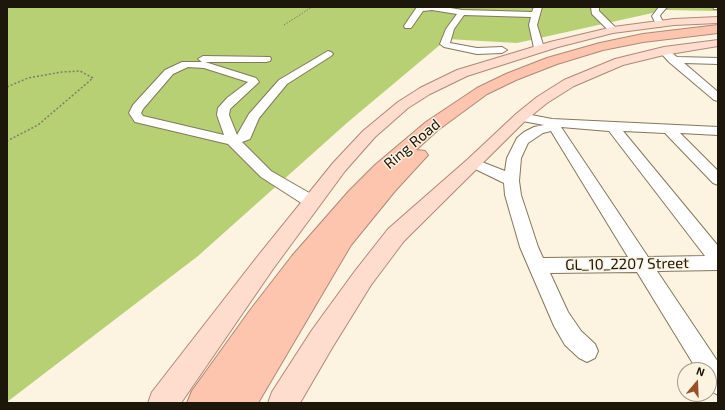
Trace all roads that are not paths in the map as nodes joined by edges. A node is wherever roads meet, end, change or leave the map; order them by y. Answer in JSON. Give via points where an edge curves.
{"nodes":[{"id":1,"x":430,"y":7,"type":"edge"},
{"id":2,"x":486,"y":7,"type":"edge"},
{"id":3,"x":595,"y":7,"type":"edge"},
{"id":4,"x":663,"y":7,"type":"edge"},
{"id":5,"x":537,"y":11,"type":"edge"},
{"id":6,"x":462,"y":12,"type":"junction"},
{"id":7,"x":503,"y":14,"type":"junction"},
{"id":8,"x":718,"y":20,"type":"edge"},
{"id":9,"x":660,"y":24,"type":"junction"},
{"id":10,"x":408,"y":26,"type":"dead end"},
{"id":11,"x":450,"y":29,"type":"junction"},
{"id":12,"x":718,"y":29,"type":"edge"},
{"id":13,"x":613,"y":30,"type":"junction"},
{"id":14,"x":718,"y":33,"type":"edge"},
{"id":15,"x":718,"y":43,"type":"edge"},
{"id":16,"x":689,"y":46,"type":"junction"},
{"id":17,"x":538,"y":48,"type":"junction"},
{"id":18,"x":502,"y":50,"type":"dead end"},
{"id":19,"x":328,"y":54,"type":"dead end"},
{"id":20,"x":668,"y":56,"type":"junction"},
{"id":21,"x":266,"y":59,"type":"dead end"},
{"id":22,"x":716,"y":62,"type":"edge"},
{"id":23,"x":168,"y":72,"type":"junction"},
{"id":24,"x":718,"y":98,"type":"edge"},
{"id":25,"x":521,"y":117,"type":"junction"},
{"id":26,"x":553,"y":125,"type":"junction"},
{"id":27,"x":613,"y":127,"type":"junction"},
{"id":28,"x":668,"y":130,"type":"junction"},
{"id":29,"x":718,"y":131,"type":"edge"},
{"id":30,"x":233,"y":141,"type":"junction"},
{"id":31,"x":474,"y":164,"type":"junction"},
{"id":32,"x":718,"y":180,"type":"edge"},
{"id":33,"x":511,"y":181,"type":"junction"},
{"id":34,"x":312,"y":202,"type":"junction"},
{"id":35,"x":718,"y":259,"type":"edge"},
{"id":36,"x":718,"y":262,"type":"edge"},
{"id":37,"x":643,"y":263,"type":"junction"},
{"id":38,"x":537,"y":266,"type":"junction"},
{"id":39,"x":587,"y":351,"type":"dead end"},
{"id":40,"x":718,"y":383,"type":"edge"},
{"id":41,"x":163,"y":403,"type":"edge"},
{"id":42,"x":204,"y":403,"type":"edge"},
{"id":43,"x":239,"y":403,"type":"edge"},
{"id":44,"x":283,"y":403,"type":"edge"}],
"edges":[{"from":1,"to":6,"type":"street"},
{"from":1,"to":10,"type":"street","via":[[420,9]]},
{"from":2,"to":7,"type":"street"},
{"from":3,"to":13,"type":"street","via":[[595,12]]},
{"from":4,"to":9,"type":"street","via":[[656,16]]},
{"from":5,"to":7,"type":"street"},
{"from":5,"to":17,"type":"street","via":[[533,25]]},
{"from":6,"to":7,"type":"street"},
{"from":6,"to":11,"type":"street"},
{"from":7,"to":11,"type":"street"},
{"from":8,"to":9,"type":"main road"},
{"from":9,"to":13,"type":"main road"},
{"from":11,"to":18,"type":"street","via":[[445,44],[447,45],[477,51]]},
{"from":12,"to":42,"type":"highway","name":"Ring Road","via":[[643,38],[552,61],[482,91],[437,122],[382,169],[357,196],[282,288]]},
{"from":13,"to":17,"type":"main road"},
{"from":14,"to":43,"type":"highway","name":"Ring Road","via":[[620,48],[520,83],[496,95],[428,145],[388,186],[343,239]]},
{"from":15,"to":16,"type":"main road"},
{"from":16,"to":20,"type":"main road"},
{"from":16,"to":22,"type":"street"},
{"from":17,"to":34,"type":"main road","via":[[478,67],[425,91],[403,105],[354,148]]},
{"from":19,"to":30,"type":"street","via":[[283,82],[254,117],[245,136]]},
{"from":20,"to":22,"type":"street"},
{"from":20,"to":24,"type":"street"},
{"from":20,"to":25,"type":"main road","via":[[625,60],[586,75],[542,100]]},
{"from":21,"to":23,"type":"street","via":[[182,59],[168,65]]},
{"from":23,"to":30,"type":"street","via":[[137,108],[137,117]]},
{"from":23,"to":30,"type":"street","via":[[186,64],[200,64],[254,82],[224,108],[223,115]]},
{"from":25,"to":26,"type":"street"},
{"from":25,"to":31,"type":"main road"},
{"from":26,"to":27,"type":"street"},
{"from":26,"to":33,"type":"street","via":[[529,135],[522,142],[514,158]]},
{"from":26,"to":37,"type":"street"},
{"from":27,"to":28,"type":"street"},
{"from":27,"to":35,"type":"street"},
{"from":28,"to":29,"type":"street"},
{"from":28,"to":32,"type":"street"},
{"from":30,"to":34,"type":"street","via":[[266,174]]},
{"from":31,"to":33,"type":"street"},
{"from":31,"to":44,"type":"main road","via":[[396,235],[380,255],[322,339]]},
{"from":33,"to":38,"type":"street","via":[[526,240]]},
{"from":34,"to":41,"type":"main road"},
{"from":36,"to":37,"type":"street","name":"GL_10_2207 Street"},
{"from":37,"to":38,"type":"street","name":"GL_10_2207 Street"},
{"from":37,"to":40,"type":"street"},
{"from":38,"to":39,"type":"street","via":[[561,319],[573,338]]}]}
